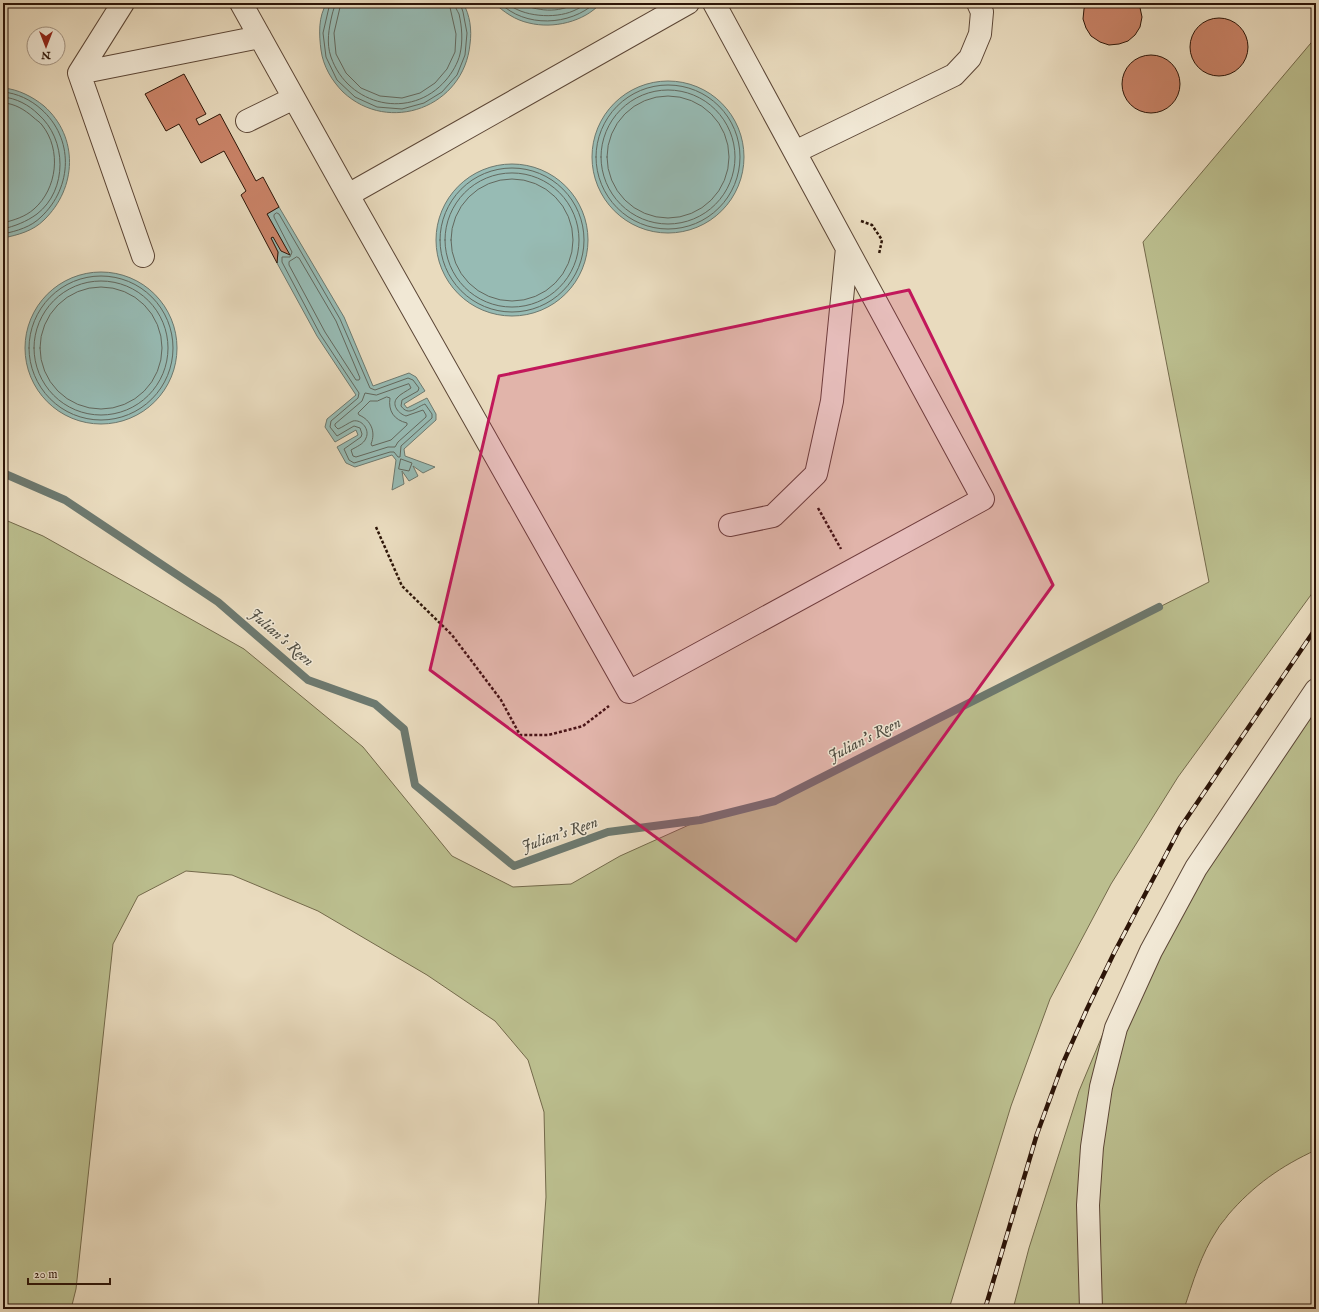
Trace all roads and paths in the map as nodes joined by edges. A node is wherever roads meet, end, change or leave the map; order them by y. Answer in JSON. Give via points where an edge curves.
{"nodes":[{"id":1,"x":123,"y":3,"type":"edge"},
{"id":2,"x":241,"y":3,"type":"edge"},
{"id":3,"x":688,"y":3,"type":"edge"},
{"id":4,"x":714,"y":3,"type":"edge"},
{"id":5,"x":978,"y":3,"type":"edge"},
{"id":6,"x":260,"y":37,"type":"junction"},
{"id":7,"x":79,"y":73,"type":"junction"},
{"id":8,"x":294,"y":98,"type":"junction"},
{"id":9,"x":247,"y":121,"type":"dead end"},
{"id":10,"x":794,"y":152,"type":"junction"},
{"id":11,"x":348,"y":195,"type":"junction"},
{"id":12,"x":847,"y":248,"type":"junction"},
{"id":13,"x":143,"y":256,"type":"dead end"},
{"id":14,"x":805,"y":484,"type":"junction"},
{"id":15,"x":730,"y":525,"type":"dead end"},
{"id":16,"x":376,"y":527,"type":"dead end"},
{"id":17,"x":853,"y":570,"type":"junction"},
{"id":18,"x":1316,"y":690,"type":"edge"},
{"id":19,"x":629,"y":692,"type":"junction"},
{"id":20,"x":1091,"y":1309,"type":"edge"}],
"edges":[{"from":1,"to":7,"type":"lane"},
{"from":2,"to":6,"type":"lane"},
{"from":3,"to":11,"type":"lane"},
{"from":4,"to":10,"type":"lane"},
{"from":5,"to":10,"type":"lane","via":[[982,12],[980,34],[970,58],[954,75]]},
{"from":6,"to":7,"type":"lane"},
{"from":6,"to":8,"type":"lane"},
{"from":7,"to":13,"type":"lane"},
{"from":8,"to":9,"type":"lane"},
{"from":8,"to":11,"type":"lane"},
{"from":10,"to":12,"type":"lane"},
{"from":11,"to":19,"type":"lane"},
{"from":12,"to":14,"type":"lane","via":[[832,401],[816,474]]},
{"from":12,"to":17,"type":"lane","via":[[983,499]]},
{"from":14,"to":15,"type":"lane","via":[[773,516]]},
{"from":14,"to":17,"type":"path"},
{"from":16,"to":19,"type":"path","via":[[402,586],[452,636],[501,700],[520,735],[548,735],[583,726]]},
{"from":17,"to":19,"type":"lane"},
{"from":18,"to":20,"type":"lane","via":[[1196,868],[1151,951],[1116,1028],[1101,1087],[1092,1147],[1088,1205]]}]}
